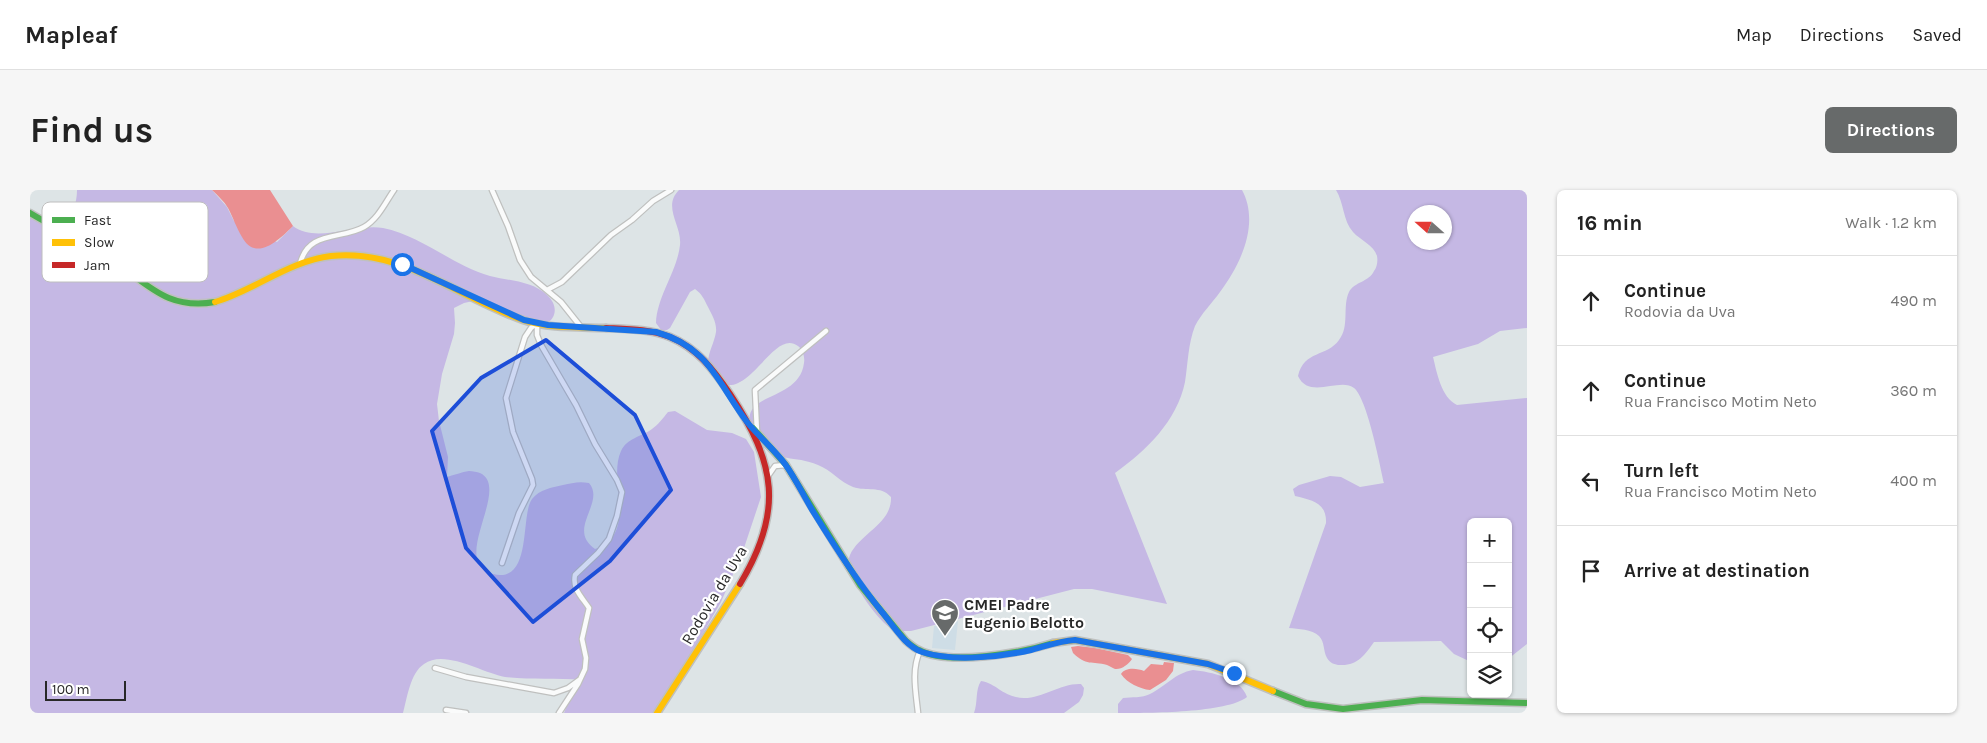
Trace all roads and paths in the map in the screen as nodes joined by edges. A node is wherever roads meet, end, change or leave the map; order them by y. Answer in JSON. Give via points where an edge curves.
{"nodes":[{"id":1,"x":394,"y":190,"type":"edge"},
{"id":2,"x":492,"y":190,"type":"edge"},
{"id":3,"x":671,"y":190,"type":"edge"},
{"id":4,"x":30,"y":213,"type":"edge"},
{"id":5,"x":42,"y":220,"type":"edge"},
{"id":6,"x":300,"y":264,"type":"junction"},
{"id":7,"x":143,"y":282,"type":"edge"},
{"id":8,"x":547,"y":290,"type":"junction"},
{"id":9,"x":537,"y":323,"type":"junction"},
{"id":10,"x":581,"y":327,"type":"junction"},
{"id":11,"x":826,"y":331,"type":"dead end"},
{"id":12,"x":748,"y":422,"type":"junction"},
{"id":13,"x":757,"y":432,"type":"junction"},
{"id":14,"x":786,"y":465,"type":"junction"},
{"id":15,"x":768,"y":477,"type":"junction"},
{"id":16,"x":502,"y":564,"type":"dead end"},
{"id":17,"x":920,"y":651,"type":"junction"},
{"id":18,"x":435,"y":668,"type":"dead end"},
{"id":19,"x":580,"y":679,"type":"junction"},
{"id":20,"x":1527,"y":703,"type":"edge"},
{"id":21,"x":446,"y":710,"type":"dead end"},
{"id":22,"x":466,"y":713,"type":"edge"},
{"id":23,"x":559,"y":713,"type":"edge"},
{"id":24,"x":657,"y":713,"type":"edge"},
{"id":25,"x":918,"y":713,"type":"edge"}],
"edges":[{"from":1,"to":6,"type":"street","via":[[370,222],[352,231],[327,236],[309,246],[302,254]]},
{"from":2,"to":8,"type":"street","via":[[520,260],[531,277]]},
{"from":3,"to":8,"type":"street","via":[[611,234],[562,282]]},
{"from":4,"to":5,"type":"street","name":"Rodovia da Uva"},
{"from":6,"to":7,"type":"street","name":"Rodovia da Uva","via":[[228,298],[205,304],[182,303]]},
{"from":6,"to":9,"type":"street","name":"Rodovia da Uva","via":[[323,258],[356,256],[394,262]]},
{"from":8,"to":10,"type":"street"},
{"from":9,"to":10,"type":"street","name":"Rodovia da Uva"},
{"from":9,"to":16,"type":"street","via":[[524,337],[506,398],[511,425],[533,485],[519,513]]},
{"from":9,"to":19,"type":"street","via":[[541,345],[622,492],[609,539],[575,575],[574,584],[589,608],[582,639],[586,664]]},
{"from":10,"to":12,"type":"street","name":"Rodovia da Uva","via":[[656,332],[679,340],[707,362]]},
{"from":11,"to":13,"type":"street","via":[[755,390]]},
{"from":12,"to":13,"type":"street"},
{"from":12,"to":15,"type":"street","name":"Rodovia da Uva","via":[[762,453]]},
{"from":13,"to":14,"type":"street"},
{"from":14,"to":15,"type":"street","via":[[775,466]]},
{"from":14,"to":17,"type":"street","via":[[860,585],[906,641]]},
{"from":15,"to":24,"type":"street","name":"Rodovia da Uva","via":[[767,513],[757,551]]},
{"from":17,"to":20,"type":"street","via":[[971,657],[1013,653],[1058,641],[1075,640],[1208,664],[1319,707],[1343,709],[1422,700]]},
{"from":17,"to":25,"type":"street","via":[[916,660],[915,682]]},
{"from":18,"to":19,"type":"street","via":[[554,693]]},
{"from":19,"to":23,"type":"street"},
{"from":21,"to":22,"type":"street"}]}
